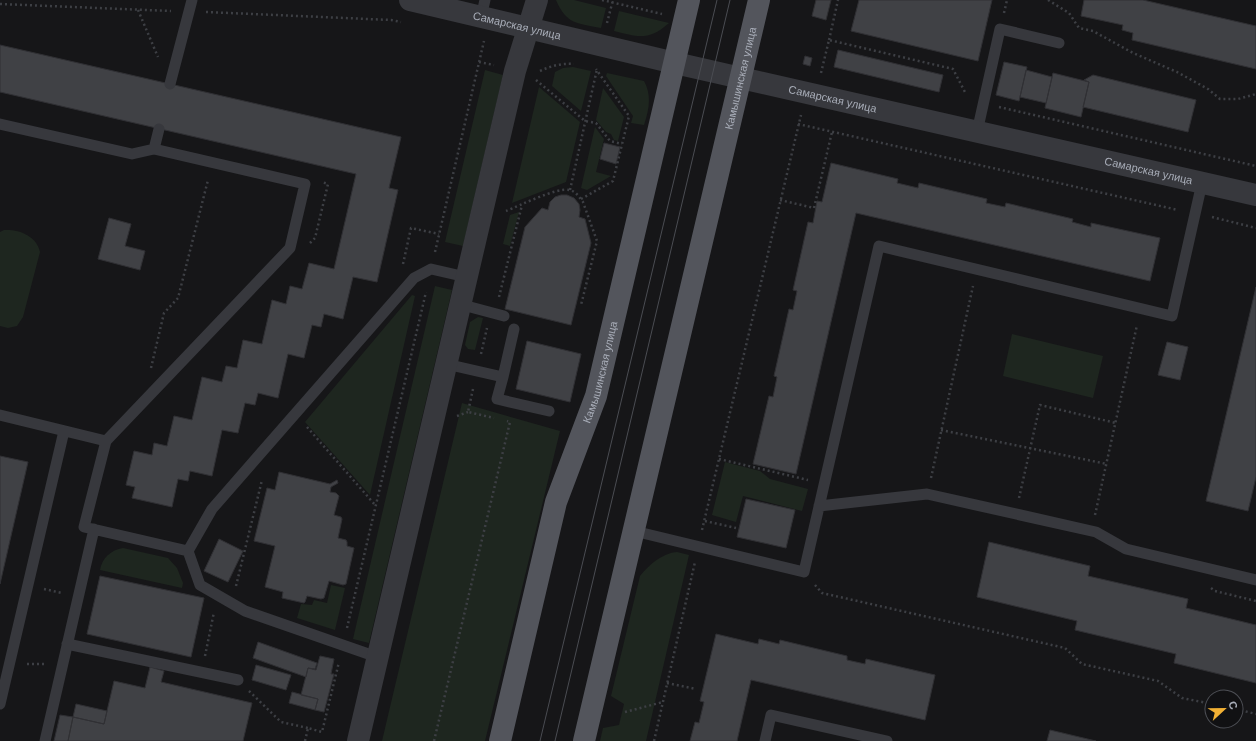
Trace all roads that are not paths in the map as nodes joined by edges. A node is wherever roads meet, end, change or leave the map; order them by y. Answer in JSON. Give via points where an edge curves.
{"nodes":[{"id":1,"x":192,"y":0,"type":"edge"},
{"id":2,"x":410,"y":0,"type":"edge"},
{"id":3,"x":537,"y":0,"type":"edge"},
{"id":4,"x":689,"y":0,"type":"edge"},
{"id":5,"x":759,"y":0,"type":"edge"},
{"id":6,"x":483,"y":8,"type":"edge"},
{"id":7,"x":528,"y":28,"type":"junction"},
{"id":8,"x":1059,"y":43,"type":"dead end"},
{"id":9,"x":675,"y":63,"type":"junction"},
{"id":10,"x":741,"y":78,"type":"junction"},
{"id":11,"x":170,"y":84,"type":"road end"},
{"id":12,"x":0,"y":124,"type":"edge"},
{"id":13,"x":159,"y":129,"type":"dead end"},
{"id":14,"x":977,"y":132,"type":"junction"},
{"id":15,"x":154,"y":149,"type":"junction"},
{"id":16,"x":1202,"y":183,"type":"junction"},
{"id":17,"x":1256,"y":195,"type":"edge"},
{"id":18,"x":466,"y":277,"type":"junction"},
{"id":19,"x":459,"y":304,"type":"junction"},
{"id":20,"x":497,"y":314,"type":"road end"},
{"id":21,"x":514,"y":329,"type":"dead end"},
{"id":22,"x":446,"y":364,"type":"junction"},
{"id":23,"x":503,"y":377,"type":"junction"},
{"id":24,"x":549,"y":411,"type":"dead end"},
{"id":25,"x":0,"y":415,"type":"edge"},
{"id":26,"x":64,"y":431,"type":"junction"},
{"id":27,"x":106,"y":441,"type":"junction"},
{"id":28,"x":819,"y":506,"type":"junction"},
{"id":29,"x":94,"y":529,"type":"junction"},
{"id":30,"x":634,"y":531,"type":"junction"},
{"id":31,"x":188,"y":551,"type":"junction"},
{"id":32,"x":1256,"y":580,"type":"edge"},
{"id":33,"x":67,"y":644,"type":"junction"},
{"id":34,"x":377,"y":657,"type":"junction"},
{"id":35,"x":238,"y":680,"type":"road end"},
{"id":36,"x":1,"y":698,"type":"edge"},
{"id":37,"x":45,"y":741,"type":"edge"},
{"id":38,"x":358,"y":741,"type":"edge"},
{"id":39,"x":500,"y":741,"type":"edge"},
{"id":40,"x":584,"y":741,"type":"edge"},
{"id":41,"x":765,"y":741,"type":"edge"},
{"id":42,"x":888,"y":741,"type":"edge"}],
"edges":[{"from":1,"to":11,"type":"lane"},
{"from":2,"to":6,"type":"street","name":"Самарская улица"},
{"from":3,"to":7,"type":"street"},
{"from":4,"to":9,"type":"main road","name":"Камышинская улица"},
{"from":5,"to":10,"type":"main road","name":"Камышинская улица"},
{"from":6,"to":7,"type":"street","name":"Самарская улица"},
{"from":7,"to":9,"type":"street","name":"Самарская улица"},
{"from":7,"to":18,"type":"street","via":[[515,71]]},
{"from":8,"to":14,"type":"lane","via":[[1000,29]]},
{"from":9,"to":10,"type":"street","name":"Самарская улица"},
{"from":9,"to":39,"type":"main road","name":"Камышинская улица","via":[[596,396],[556,502]]},
{"from":10,"to":14,"type":"street","name":"Самарская улица"},
{"from":10,"to":30,"type":"main road","name":"Камышинская улица"},
{"from":12,"to":15,"type":"lane","via":[[132,154]]},
{"from":13,"to":15,"type":"lane"},
{"from":14,"to":16,"type":"street","name":"Самарская улица"},
{"from":15,"to":27,"type":"lane","via":[[305,184],[290,248]]},
{"from":16,"to":17,"type":"street","name":"Самарская улица"},
{"from":16,"to":28,"type":"lane","via":[[1172,316],[879,246]]},
{"from":18,"to":19,"type":"street"},
{"from":18,"to":31,"type":"lane","via":[[431,269],[414,278],[212,509]]},
{"from":19,"to":20,"type":"lane"},
{"from":19,"to":22,"type":"street"},
{"from":21,"to":23,"type":"lane"},
{"from":22,"to":23,"type":"lane"},
{"from":22,"to":34,"type":"street"},
{"from":23,"to":24,"type":"lane","via":[[497,399]]},
{"from":25,"to":26,"type":"lane"},
{"from":26,"to":27,"type":"lane"},
{"from":26,"to":36,"type":"lane"},
{"from":27,"to":29,"type":"lane","via":[[84,527]]},
{"from":28,"to":30,"type":"lane","via":[[804,572]]},
{"from":28,"to":32,"type":"lane","via":[[927,494],[1096,532],[1126,549]]},
{"from":29,"to":31,"type":"lane"},
{"from":29,"to":33,"type":"lane"},
{"from":30,"to":40,"type":"main road","name":"Камышинская улица"},
{"from":31,"to":34,"type":"lane","via":[[200,585],[245,612]]},
{"from":33,"to":35,"type":"lane"},
{"from":33,"to":37,"type":"lane"},
{"from":34,"to":38,"type":"street"},
{"from":41,"to":42,"type":"lane","via":[[771,715]]}]}
